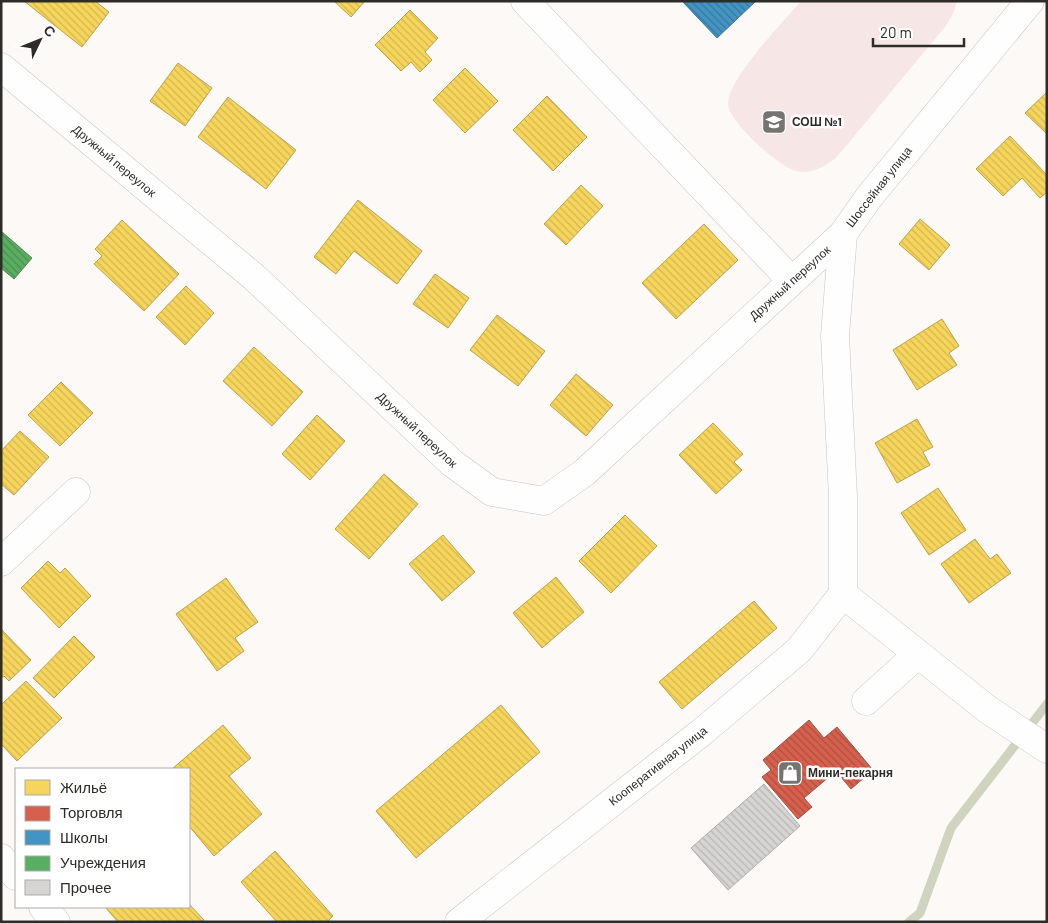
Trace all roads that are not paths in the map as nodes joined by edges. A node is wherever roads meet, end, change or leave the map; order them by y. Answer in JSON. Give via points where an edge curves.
{"nodes":[{"id":1,"x":525,"y":1,"type":"edge"},
{"id":2,"x":1030,"y":1,"type":"edge"},
{"id":3,"x":1,"y":67,"type":"edge"},
{"id":4,"x":843,"y":234,"type":"junction"},
{"id":5,"x":791,"y":280,"type":"junction"},
{"id":6,"x":76,"y":492,"type":"dead end"},
{"id":7,"x":1,"y":562,"type":"edge"},
{"id":8,"x":843,"y":594,"type":"junction"},
{"id":9,"x":918,"y":654,"type":"junction"},
{"id":10,"x":866,"y":701,"type":"dead end"},
{"id":11,"x":1047,"y":749,"type":"edge"},
{"id":12,"x":1,"y":858,"type":"edge"},
{"id":13,"x":15,"y":875,"type":"edge"},
{"id":14,"x":44,"y":908,"type":"edge"},
{"id":15,"x":56,"y":922,"type":"edge"},
{"id":16,"x":459,"y":922,"type":"edge"}],
"edges":[{"from":1,"to":5,"type":"street"},
{"from":2,"to":4,"type":"street","name":"Шоссейная улица","via":[[869,197]]},
{"from":3,"to":5,"type":"street","name":"Дружный переулок","via":[[254,277],[452,463],[492,492],[544,501],[585,472]]},
{"from":4,"to":5,"type":"street","name":"Дружный переулок"},
{"from":4,"to":8,"type":"street","name":"Шоссейная улица","via":[[835,336],[843,497]]},
{"from":6,"to":7,"type":"street"},
{"from":8,"to":9,"type":"street"},
{"from":8,"to":16,"type":"street","name":"Кооперативная улица","via":[[799,650],[702,732]]},
{"from":9,"to":10,"type":"street"},
{"from":9,"to":11,"type":"street","via":[[987,709]]},
{"from":12,"to":13,"type":"street"},
{"from":14,"to":15,"type":"street"}]}
